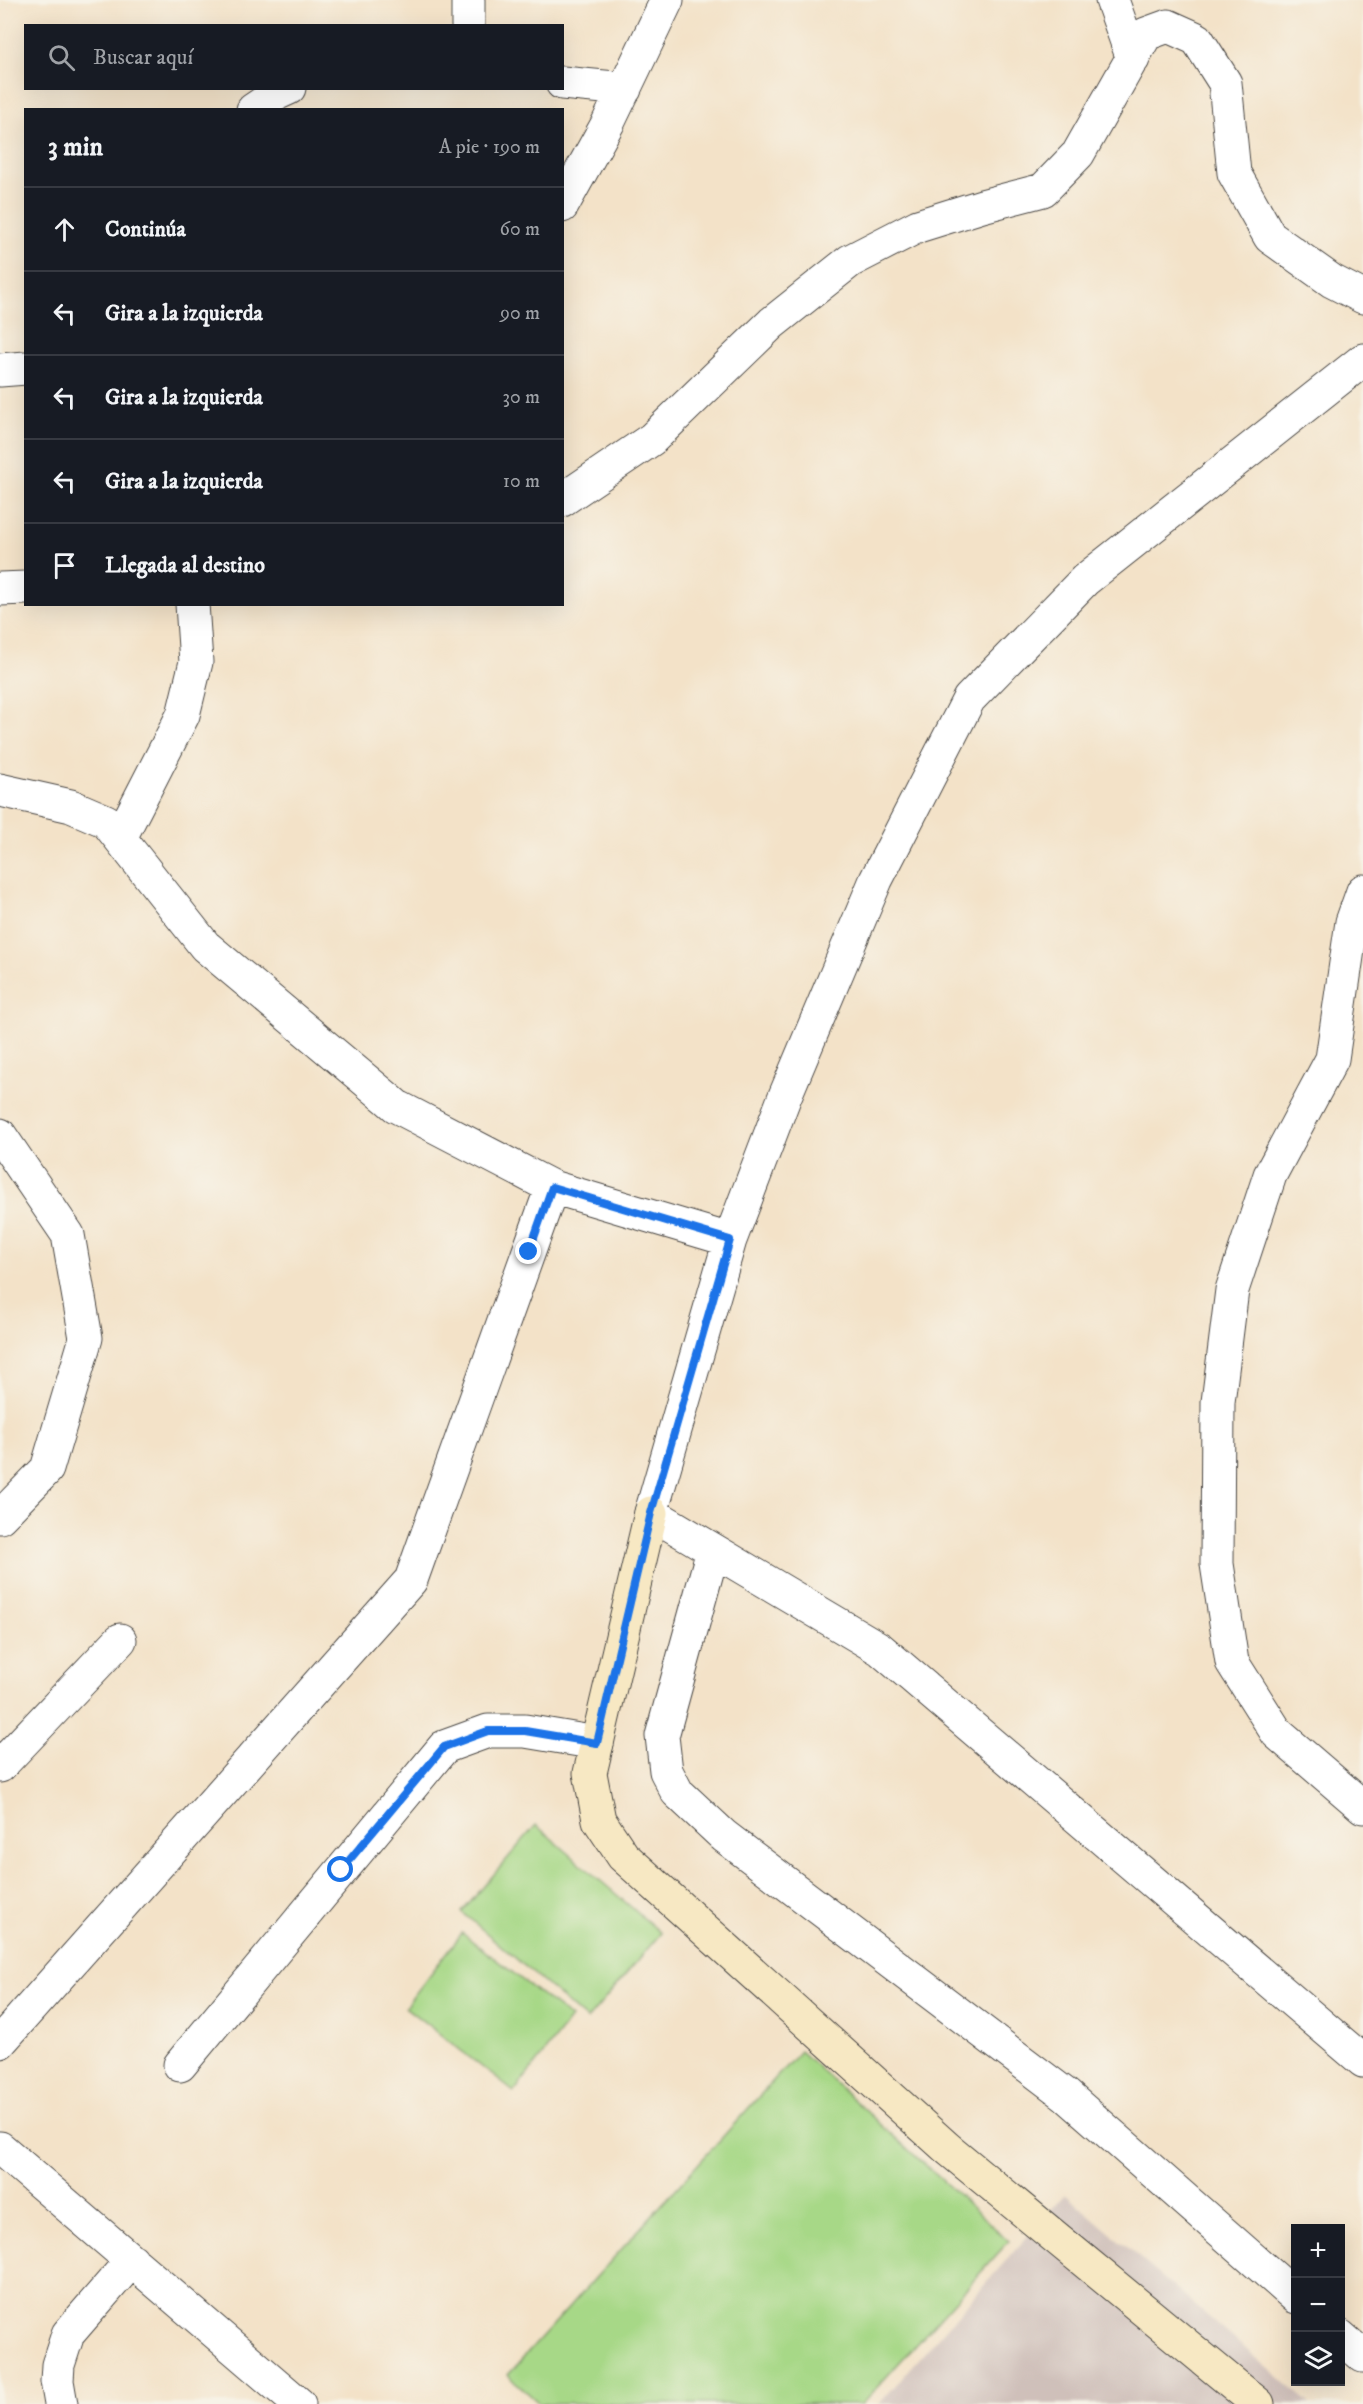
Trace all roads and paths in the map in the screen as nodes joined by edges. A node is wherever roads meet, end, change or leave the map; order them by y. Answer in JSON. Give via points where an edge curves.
{"nodes":[{"id":1,"x":468,"y":0,"type":"edge"},
{"id":2,"x":668,"y":0,"type":"edge"},
{"id":3,"x":1112,"y":0,"type":"edge"},
{"id":4,"x":468,"y":24,"type":"edge"},
{"id":5,"x":1133,"y":59,"type":"junction"},
{"id":6,"x":564,"y":83,"type":"edge"},
{"id":7,"x":625,"y":88,"type":"junction"},
{"id":8,"x":285,"y":90,"type":"edge"},
{"id":9,"x":256,"y":108,"type":"edge"},
{"id":10,"x":564,"y":202,"type":"edge"},
{"id":11,"x":1363,"y":297,"type":"edge"},
{"id":12,"x":1363,"y":360,"type":"edge"},
{"id":13,"x":24,"y":368,"type":"edge"},
{"id":14,"x":0,"y":370,"type":"edge"},
{"id":15,"x":564,"y":499,"type":"edge"},
{"id":16,"x":24,"y":588,"type":"edge"},
{"id":17,"x":0,"y":589,"type":"edge"},
{"id":18,"x":192,"y":606,"type":"edge"},
{"id":19,"x":0,"y":790,"type":"edge"},
{"id":20,"x":120,"y":838,"type":"junction"},
{"id":21,"x":1363,"y":891,"type":"edge"},
{"id":22,"x":0,"y":1135,"type":"edge"},
{"id":23,"x":552,"y":1187,"type":"junction"},
{"id":24,"x":730,"y":1240,"type":"junction"},
{"id":25,"x":651,"y":1513,"type":"junction"},
{"id":26,"x":0,"y":1516,"type":"edge"},
{"id":27,"x":713,"y":1550,"type":"junction"},
{"id":28,"x":120,"y":1640,"type":"dead end"},
{"id":29,"x":597,"y":1743,"type":"junction"},
{"id":30,"x":0,"y":1766,"type":"edge"},
{"id":31,"x":1363,"y":1806,"type":"edge"},
{"id":32,"x":0,"y":2042,"type":"edge"},
{"id":33,"x":1363,"y":2061,"type":"edge"},
{"id":34,"x":180,"y":2065,"type":"dead end"},
{"id":35,"x":0,"y":2148,"type":"edge"},
{"id":36,"x":132,"y":2260,"type":"junction"},
{"id":37,"x":1291,"y":2293,"type":"edge"},
{"id":38,"x":1345,"y":2340,"type":"edge"},
{"id":39,"x":1363,"y":2356,"type":"edge"},
{"id":40,"x":61,"y":2404,"type":"edge"},
{"id":41,"x":299,"y":2404,"type":"edge"},
{"id":42,"x":1258,"y":2404,"type":"edge"}],
"edges":[{"from":1,"to":4,"type":"street"},
{"from":2,"to":7,"type":"street"},
{"from":3,"to":5,"type":"street"},
{"from":5,"to":11,"type":"street","via":[[1146,34],[1168,26],[1197,39],[1225,83],[1234,173],[1270,237],[1332,281]]},
{"from":5,"to":15,"type":"street","via":[[1078,154],[1043,190],[918,226],[850,261],[772,323],[651,439]]},
{"from":6,"to":7,"type":"street"},
{"from":7,"to":10,"type":"street"},
{"from":8,"to":9,"type":"street"},
{"from":12,"to":24,"type":"street","via":[[1085,580],[969,699],[876,880],[785,1096]]},
{"from":13,"to":14,"type":"street"},
{"from":16,"to":17,"type":"street"},
{"from":18,"to":20,"type":"street","via":[[196,663],[183,715]]},
{"from":19,"to":20,"type":"street","via":[[71,806],[106,821]]},
{"from":20,"to":23,"type":"street","via":[[205,946],[396,1106]]},
{"from":21,"to":31,"type":"street","via":[[1352,922],[1332,1059],[1270,1175],[1232,1290],[1218,1402],[1217,1564],[1232,1662],[1277,1733]]},
{"from":22,"to":26,"type":"street","via":[[68,1235],[86,1338],[47,1468]]},
{"from":23,"to":24,"type":"street"},
{"from":23,"to":32,"type":"street","via":[[411,1580]]},
{"from":24,"to":25,"type":"street"},
{"from":25,"to":27,"type":"street"},
{"from":25,"to":29,"type":"street"},
{"from":27,"to":33,"type":"street","via":[[880,1649]]},
{"from":27,"to":37,"type":"street","via":[[662,1736],[666,1771],[677,1792],[724,1836],[1066,2095]]},
{"from":28,"to":30,"type":"street"},
{"from":29,"to":34,"type":"street","via":[[525,1731],[488,1731],[444,1747]]},
{"from":29,"to":42,"type":"street","via":[[590,1773],[599,1820],[623,1856],[947,2148]]},
{"from":35,"to":36,"type":"street"},
{"from":36,"to":40,"type":"street","via":[[68,2334],[58,2365]]},
{"from":36,"to":41,"type":"street"},
{"from":38,"to":39,"type":"street"}]}
